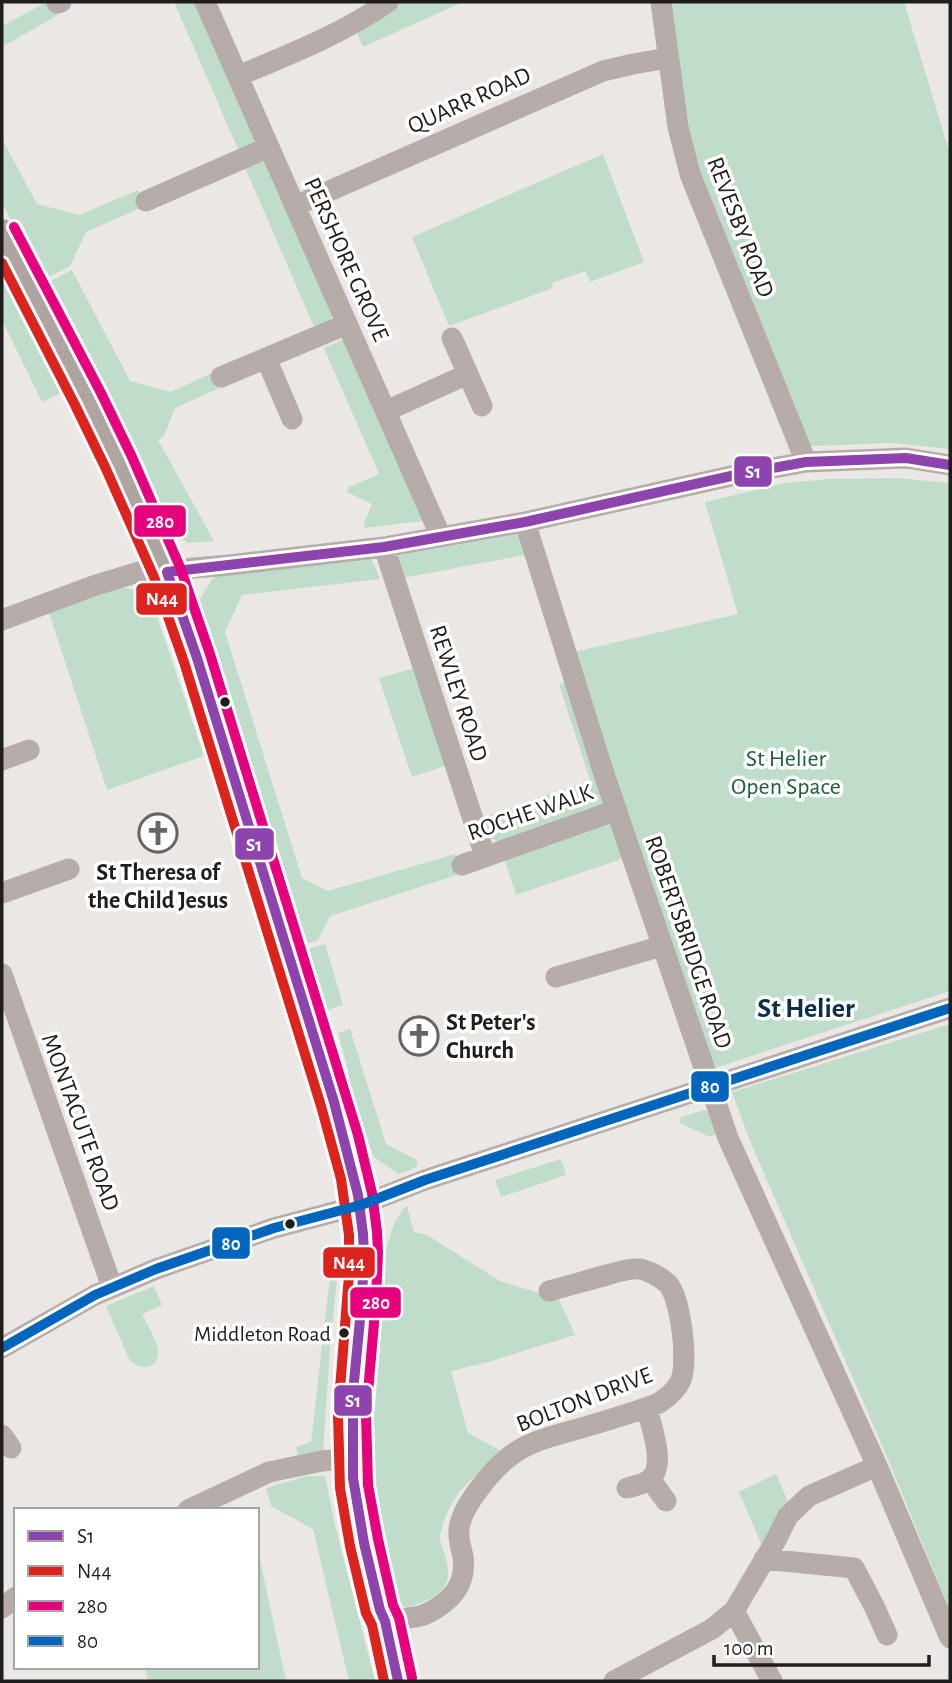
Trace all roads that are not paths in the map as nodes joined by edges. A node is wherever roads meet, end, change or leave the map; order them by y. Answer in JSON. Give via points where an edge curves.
{"nodes":[{"id":1,"x":205,"y":2,"type":"edge"},
{"id":2,"x":388,"y":2,"type":"edge"},
{"id":3,"x":661,"y":2,"type":"edge"},
{"id":4,"x":668,"y":58,"type":"junction"},
{"id":5,"x":238,"y":76,"type":"junction"},
{"id":6,"x":269,"y":147,"type":"junction"},
{"id":7,"x":146,"y":201,"type":"dead end"},
{"id":8,"x":295,"y":206,"type":"junction"},
{"id":9,"x":2,"y":233,"type":"edge"},
{"id":10,"x":347,"y":324,"type":"junction"},
{"id":11,"x":452,"y":338,"type":"dead end"},
{"id":12,"x":266,"y":358,"type":"junction"},
{"id":13,"x":468,"y":374,"type":"junction"},
{"id":14,"x":221,"y":377,"type":"dead end"},
{"id":15,"x":482,"y":406,"type":"dead end"},
{"id":16,"x":386,"y":411,"type":"junction"},
{"id":17,"x":292,"y":419,"type":"dead end"},
{"id":18,"x":806,"y":462,"type":"junction"},
{"id":19,"x":950,"y":465,"type":"edge"},
{"id":20,"x":525,"y":522,"type":"junction"},
{"id":21,"x":441,"y":537,"type":"junction"},
{"id":22,"x":384,"y":547,"type":"junction"},
{"id":23,"x":167,"y":572,"type":"junction"},
{"id":24,"x":2,"y":620,"type":"edge"},
{"id":25,"x":29,"y":750,"type":"dead end"},
{"id":26,"x":2,"y":760,"type":"edge"},
{"id":27,"x":617,"y":810,"type":"junction"},
{"id":28,"x":485,"y":856,"type":"junction"},
{"id":29,"x":462,"y":864,"type":"dead end"},
{"id":30,"x":69,"y":869,"type":"dead end"},
{"id":31,"x":2,"y":893,"type":"edge"},
{"id":32,"x":662,"y":946,"type":"junction"},
{"id":33,"x":2,"y":974,"type":"edge"},
{"id":34,"x":556,"y":977,"type":"dead end"},
{"id":35,"x":950,"y":1009,"type":"edge"},
{"id":36,"x":710,"y":1087,"type":"junction"},
{"id":37,"x":361,"y":1205,"type":"junction"},
{"id":38,"x":112,"y":1287,"type":"junction"},
{"id":39,"x":549,"y":1291,"type":"dead end"},
{"id":40,"x":2,"y":1348,"type":"edge"},
{"id":41,"x":647,"y":1408,"type":"junction"},
{"id":42,"x":352,"y":1458,"type":"junction"},
{"id":43,"x":877,"y":1466,"type":"junction"},
{"id":44,"x":650,"y":1479,"type":"junction"},
{"id":45,"x":627,"y":1488,"type":"dead end"},
{"id":46,"x":666,"y":1501,"type":"dead end"},
{"id":47,"x":192,"y":1508,"type":"edge"},
{"id":48,"x":764,"y":1559,"type":"junction"},
{"id":49,"x":734,"y":1611,"type":"junction"},
{"id":50,"x":385,"y":1621,"type":"junction"},
{"id":51,"x":887,"y":1635,"type":"dead end"},
{"id":52,"x":950,"y":1638,"type":"edge"},
{"id":53,"x":398,"y":1681,"type":"edge"},
{"id":54,"x":614,"y":1681,"type":"edge"},
{"id":55,"x":772,"y":1681,"type":"edge"}],
"edges":[{"from":1,"to":5,"type":"street","name":"PERSHORE GROVE"},
{"from":2,"to":5,"type":"street","via":[[350,26]]},
{"from":3,"to":4,"type":"street","name":"REVESBY ROAD"},
{"from":4,"to":8,"type":"street","name":"QUARR ROAD","via":[[603,71]]},
{"from":4,"to":18,"type":"street","name":"REVESBY ROAD","via":[[690,174]]},
{"from":5,"to":6,"type":"street","name":"PERSHORE GROVE"},
{"from":6,"to":7,"type":"street"},
{"from":6,"to":8,"type":"street","name":"PERSHORE GROVE"},
{"from":8,"to":10,"type":"street","name":"PERSHORE GROVE"},
{"from":9,"to":23,"type":"main road","via":[[88,399]]},
{"from":10,"to":12,"type":"street"},
{"from":10,"to":16,"type":"street","name":"PERSHORE GROVE"},
{"from":11,"to":13,"type":"street"},
{"from":12,"to":14,"type":"street"},
{"from":12,"to":17,"type":"street"},
{"from":13,"to":15,"type":"street"},
{"from":13,"to":16,"type":"street"},
{"from":16,"to":21,"type":"street","name":"PERSHORE GROVE"},
{"from":18,"to":19,"type":"street","via":[[906,458]]},
{"from":18,"to":20,"type":"street"},
{"from":20,"to":21,"type":"street"},
{"from":20,"to":27,"type":"street","name":"ROBERTSBRIDGE ROAD"},
{"from":21,"to":22,"type":"street"},
{"from":22,"to":23,"type":"street"},
{"from":22,"to":28,"type":"street","name":"REWLEY ROAD"},
{"from":23,"to":24,"type":"street","via":[[130,574]]},
{"from":23,"to":37,"type":"main road","via":[[334,1102]]},
{"from":25,"to":26,"type":"street"},
{"from":27,"to":28,"type":"street","name":"ROCHE WALK"},
{"from":27,"to":32,"type":"street","name":"ROBERTSBRIDGE ROAD"},
{"from":28,"to":29,"type":"street","name":"ROCHE WALK"},
{"from":30,"to":31,"type":"street"},
{"from":32,"to":34,"type":"street"},
{"from":32,"to":36,"type":"street","name":"ROBERTSBRIDGE ROAD"},
{"from":33,"to":38,"type":"street","name":"MONTACUTE ROAD"},
{"from":35,"to":36,"type":"street"},
{"from":36,"to":37,"type":"street"},
{"from":36,"to":43,"type":"street","name":"ROBERTSBRIDGE ROAD","via":[[728,1138]]},
{"from":37,"to":38,"type":"street","via":[[222,1245]]},
{"from":37,"to":42,"type":"main road","via":[[363,1283]]},
{"from":38,"to":40,"type":"street"},
{"from":39,"to":41,"type":"street","name":"BOLTON DRIVE","via":[[640,1269],[668,1284],[680,1317],[682,1378],[669,1397]]},
{"from":41,"to":44,"type":"street","via":[[658,1457]]},
{"from":41,"to":50,"type":"street","name":"BOLTON DRIVE","via":[[556,1435],[509,1457],[461,1517],[463,1576],[451,1599],[423,1615]]},
{"from":42,"to":47,"type":"street","via":[[269,1472]]},
{"from":42,"to":50,"type":"main road","via":[[356,1503]]},
{"from":43,"to":48,"type":"street","via":[[809,1496],[788,1516]]},
{"from":43,"to":52,"type":"street","name":"ROBERTSBRIDGE ROAD"},
{"from":44,"to":45,"type":"street"},
{"from":44,"to":46,"type":"street"},
{"from":48,"to":49,"type":"street"},
{"from":48,"to":51,"type":"street","via":[[854,1568],[868,1618]]},
{"from":49,"to":54,"type":"street","via":[[712,1629]]},
{"from":49,"to":55,"type":"street"},
{"from":50,"to":53,"type":"main road"}]}
